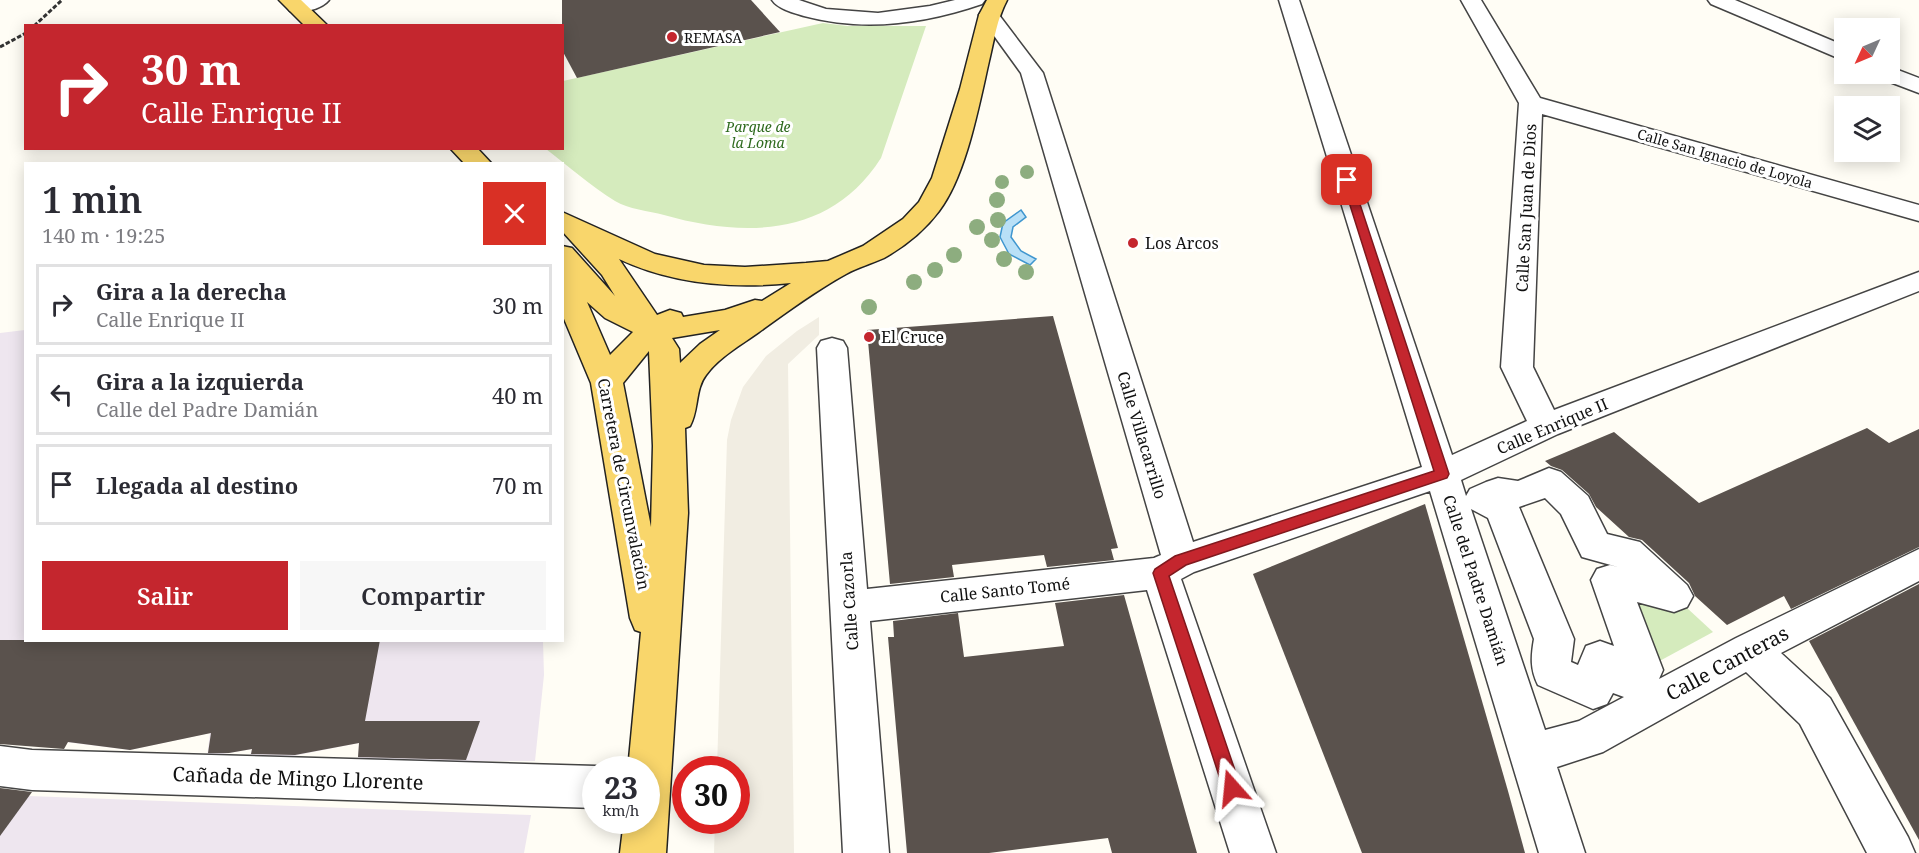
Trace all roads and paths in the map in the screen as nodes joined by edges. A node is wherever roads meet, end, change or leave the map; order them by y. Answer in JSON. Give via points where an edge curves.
{"nodes":[{"id":1,"x":62,"y":0,"type":"edge"},
{"id":2,"x":319,"y":0,"type":"edge"},
{"id":3,"x":782,"y":0,"type":"edge"},
{"id":4,"x":1289,"y":0,"type":"edge"},
{"id":5,"x":1471,"y":0,"type":"edge"},
{"id":6,"x":1718,"y":0,"type":"edge"},
{"id":7,"x":293,"y":3,"type":"edge"},
{"id":8,"x":987,"y":5,"type":"edge"},
{"id":9,"x":36,"y":24,"type":"edge"},
{"id":10,"x":316,"y":24,"type":"edge"},
{"id":11,"x":24,"y":34,"type":"edge"},
{"id":12,"x":0,"y":47,"type":"edge"},
{"id":13,"x":1834,"y":49,"type":"edge"},
{"id":14,"x":1900,"y":78,"type":"edge"},
{"id":15,"x":1919,"y":86,"type":"edge"},
{"id":16,"x":1532,"y":103,"type":"junction"},
{"id":17,"x":464,"y":150,"type":"edge"},
{"id":18,"x":478,"y":162,"type":"edge"},
{"id":19,"x":1919,"y":213,"type":"edge"},
{"id":20,"x":569,"y":224,"type":"edge"},
{"id":21,"x":564,"y":256,"type":"edge"},
{"id":22,"x":1919,"y":281,"type":"edge"},
{"id":23,"x":564,"y":284,"type":"edge"},
{"id":24,"x":793,"y":284,"type":"junction"},
{"id":25,"x":654,"y":331,"type":"junction"},
{"id":26,"x":832,"y":348,"type":"dead end"},
{"id":27,"x":608,"y":383,"type":"junction"},
{"id":28,"x":1546,"y":426,"type":"junction"},
{"id":29,"x":670,"y":446,"type":"junction"},
{"id":30,"x":1442,"y":474,"type":"junction"},
{"id":31,"x":1490,"y":495,"type":"junction"},
{"id":32,"x":1919,"y":564,"type":"edge"},
{"id":33,"x":1170,"y":567,"type":"junction"},
{"id":34,"x":849,"y":607,"type":"junction"},
{"id":35,"x":1750,"y":650,"type":"junction"},
{"id":36,"x":657,"y":662,"type":"junction"},
{"id":37,"x":1532,"y":754,"type":"junction"},
{"id":38,"x":650,"y":756,"type":"edge"},
{"id":39,"x":0,"y":766,"type":"edge"},
{"id":40,"x":582,"y":787,"type":"edge"},
{"id":41,"x":645,"y":834,"type":"edge"},
{"id":42,"x":643,"y":853,"type":"edge"},
{"id":43,"x":866,"y":853,"type":"edge"},
{"id":44,"x":1253,"y":853,"type":"edge"},
{"id":45,"x":1562,"y":853,"type":"edge"},
{"id":46,"x":1892,"y":853,"type":"edge"}],
"edges":[{"from":1,"to":9,"type":"path"},
{"from":2,"to":7,"type":"street"},
{"from":3,"to":8,"type":"street","via":[[808,12],[854,18]]},
{"from":4,"to":30,"type":"street","name":"Calle del Padre Damián"},
{"from":5,"to":16,"type":"street","name":"Calle San Juan de Dios"},
{"from":6,"to":13,"type":"street"},
{"from":7,"to":10,"type":"main road"},
{"from":8,"to":24,"type":"main road","via":[[971,89],[945,178],[934,199],[912,225],[873,252]]},
{"from":8,"to":33,"type":"street","name":"Calle Villacarrillo","via":[[1032,73]]},
{"from":11,"to":12,"type":"path"},
{"from":14,"to":15,"type":"street"},
{"from":16,"to":19,"type":"street","name":"Calle San Ignacio de Loyola"},
{"from":16,"to":28,"type":"street","name":"Calle San Juan de Dios","via":[[1517,367]]},
{"from":17,"to":18,"type":"main road"},
{"from":20,"to":24,"type":"main road","via":[[636,256],[673,268]]},
{"from":20,"to":25,"type":"main road","name":"Carretera de Circunvalación","via":[[613,270]]},
{"from":21,"to":25,"type":"main road","via":[[603,300]]},
{"from":22,"to":28,"type":"street","name":"Calle Enrique II"},
{"from":23,"to":27,"type":"main road","name":"Carretera de Circunvalación"},
{"from":24,"to":25,"type":"main road","via":[[730,319]]},
{"from":24,"to":29,"type":"main road","via":[[692,370],[684,386]]},
{"from":25,"to":27,"type":"main road","via":[[630,352]]},
{"from":25,"to":29,"type":"main road","name":"Carretera de Circunvalación","via":[[664,349]]},
{"from":26,"to":34,"type":"street","name":"Calle Cazorla"},
{"from":27,"to":36,"type":"main road","name":"Carretera de Circunvalación"},
{"from":28,"to":30,"type":"street","name":"Calle Enrique II"},
{"from":29,"to":36,"type":"main road","name":"Carretera de Circunvalación","via":[[670,513]]},
{"from":30,"to":31,"type":"street"},
{"from":30,"to":33,"type":"street","name":"Calle Enrique II"},
{"from":30,"to":37,"type":"street","name":"Calle del Padre Damián"},
{"from":31,"to":31,"type":"street","via":[[1482,499],[1502,509],[1554,639],[1552,672],[1593,691],[1600,658],[1627,680],[1643,670],[1610,580],[1674,596],[1627,552],[1595,547],[1575,506],[1549,481],[1523,493],[1498,491]]},
{"from":32,"to":35,"type":"street","name":"Calle Canteras"},
{"from":33,"to":34,"type":"street","name":"Calle Santo Tomé"},
{"from":33,"to":44,"type":"street","name":"Calle Villacarrillo"},
{"from":34,"to":43,"type":"street","name":"Calle Cazorla"},
{"from":35,"to":37,"type":"street","name":"Calle Canteras","via":[[1588,738]]},
{"from":35,"to":46,"type":"street","via":[[1815,711]]},
{"from":36,"to":38,"type":"main road","name":"Carretera de Circunvalación"},
{"from":37,"to":45,"type":"street","name":"Calle del Padre Damián"},
{"from":39,"to":40,"type":"street","name":"Cañada de Mingo Llorente"},
{"from":41,"to":42,"type":"main road","name":"Carretera de Circunvalación"}]}
